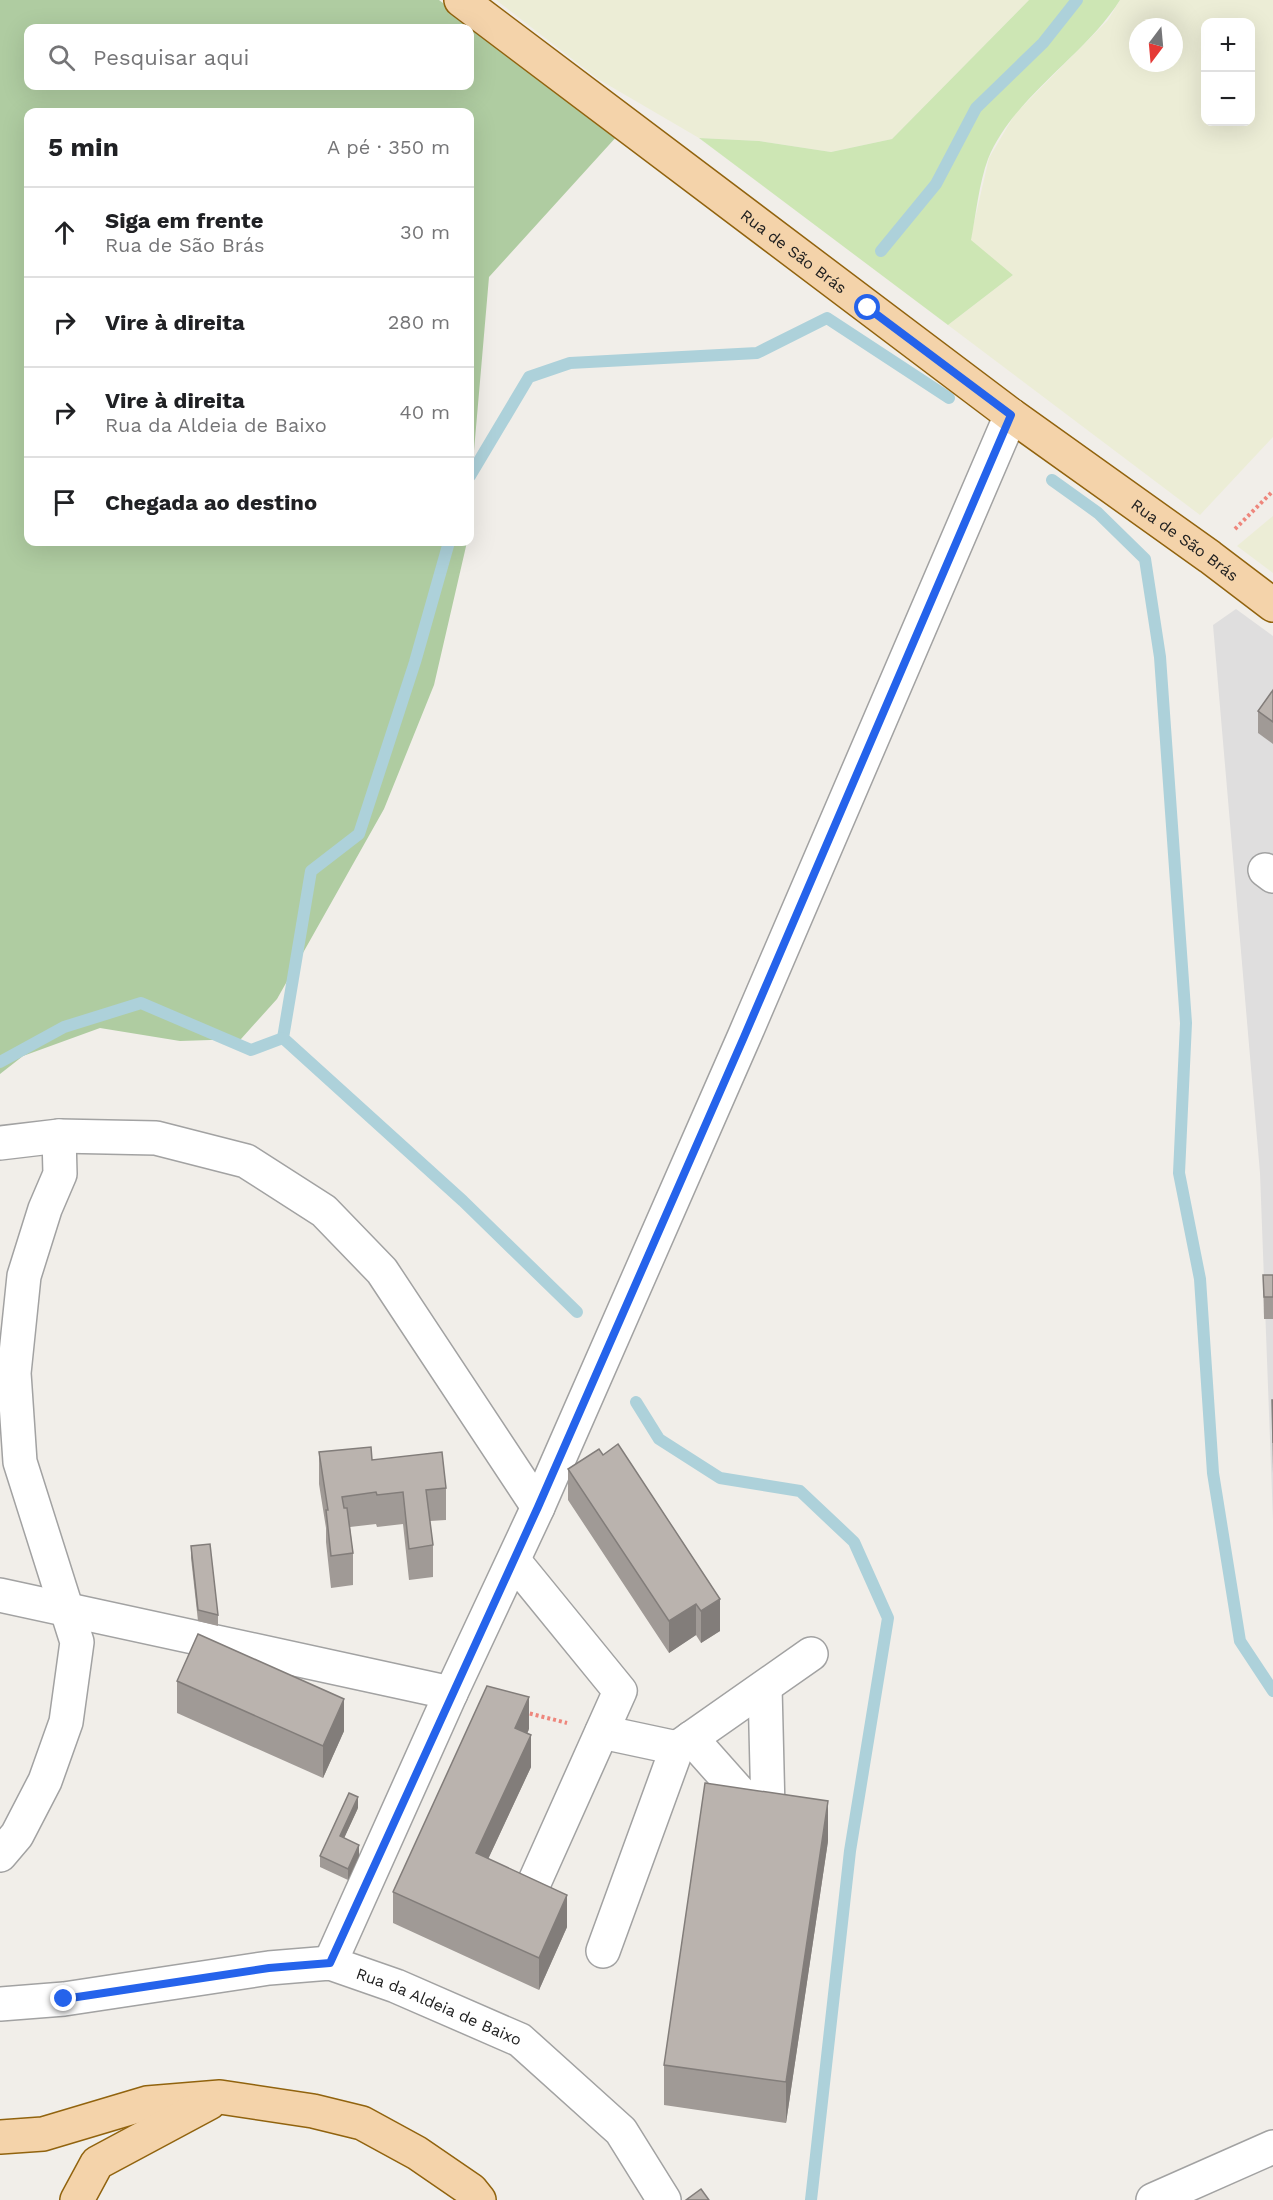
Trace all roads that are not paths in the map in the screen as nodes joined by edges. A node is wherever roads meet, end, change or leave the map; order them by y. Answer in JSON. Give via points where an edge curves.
{"nodes":[{"id":1,"x":461,"y":0,"type":"edge"},
{"id":2,"x":1011,"y":415,"type":"junction"},
{"id":3,"x":1273,"y":605,"type":"edge"},
{"id":4,"x":59,"y":1136,"type":"junction"},
{"id":5,"x":0,"y":1143,"type":"edge"},
{"id":6,"x":538,"y":1507,"type":"junction"},
{"id":7,"x":513,"y":1561,"type":"junction"},
{"id":8,"x":0,"y":1595,"type":"edge"},
{"id":9,"x":68,"y":1610,"type":"junction"},
{"id":10,"x":811,"y":1654,"type":"dead end"},
{"id":11,"x":765,"y":1687,"type":"junction"},
{"id":12,"x":451,"y":1693,"type":"junction"},
{"id":13,"x":602,"y":1732,"type":"junction"},
{"id":14,"x":684,"y":1743,"type":"junction"},
{"id":15,"x":0,"y":1855,"type":"edge"},
{"id":16,"x":526,"y":1901,"type":"edge"},
{"id":17,"x":603,"y":1951,"type":"dead end"},
{"id":18,"x":330,"y":1963,"type":"junction"},
{"id":19,"x":0,"y":2004,"type":"edge"},
{"id":20,"x":220,"y":2097,"type":"junction"},
{"id":21,"x":0,"y":2137,"type":"edge"},
{"id":22,"x":1273,"y":2147,"type":"edge"},
{"id":23,"x":76,"y":2200,"type":"edge"},
{"id":24,"x":479,"y":2200,"type":"edge"},
{"id":25,"x":664,"y":2200,"type":"edge"},
{"id":26,"x":1153,"y":2200,"type":"edge"}],
"edges":[{"from":1,"to":2,"type":"main road","name":"Rua de São Brás"},
{"from":2,"to":3,"type":"main road","name":"Rua de São Brás"},
{"from":2,"to":6,"type":"street"},
{"from":4,"to":5,"type":"street"},
{"from":4,"to":6,"type":"street","via":[[156,1138],[246,1161],[324,1211],[381,1271]]},
{"from":4,"to":9,"type":"street","via":[[60,1174],[24,1276],[14,1373],[20,1462]]},
{"from":6,"to":7,"type":"street"},
{"from":7,"to":12,"type":"street"},
{"from":7,"to":13,"type":"street","via":[[620,1691]]},
{"from":8,"to":9,"type":"street"},
{"from":9,"to":12,"type":"street"},
{"from":9,"to":15,"type":"street","via":[[77,1642],[66,1722],[45,1781],[17,1834]]},
{"from":10,"to":11,"type":"street"},
{"from":11,"to":14,"type":"street"},
{"from":11,"to":14,"type":"street","via":[[768,1810],[755,1810]]},
{"from":12,"to":18,"type":"street"},
{"from":13,"to":14,"type":"street"},
{"from":13,"to":16,"type":"street"},
{"from":14,"to":17,"type":"street"},
{"from":18,"to":19,"type":"street","name":"Rua da Aldeia de Baixo"},
{"from":18,"to":25,"type":"street","name":"Rua da Aldeia de Baixo","via":[[396,1986],[520,2040],[621,2131]]},
{"from":20,"to":21,"type":"main road","via":[[147,2103],[42,2134]]},
{"from":20,"to":23,"type":"main road","via":[[97,2163]]},
{"from":20,"to":24,"type":"main road","via":[[313,2111],[362,2124],[417,2153],[471,2190]]},
{"from":22,"to":26,"type":"street"}]}
